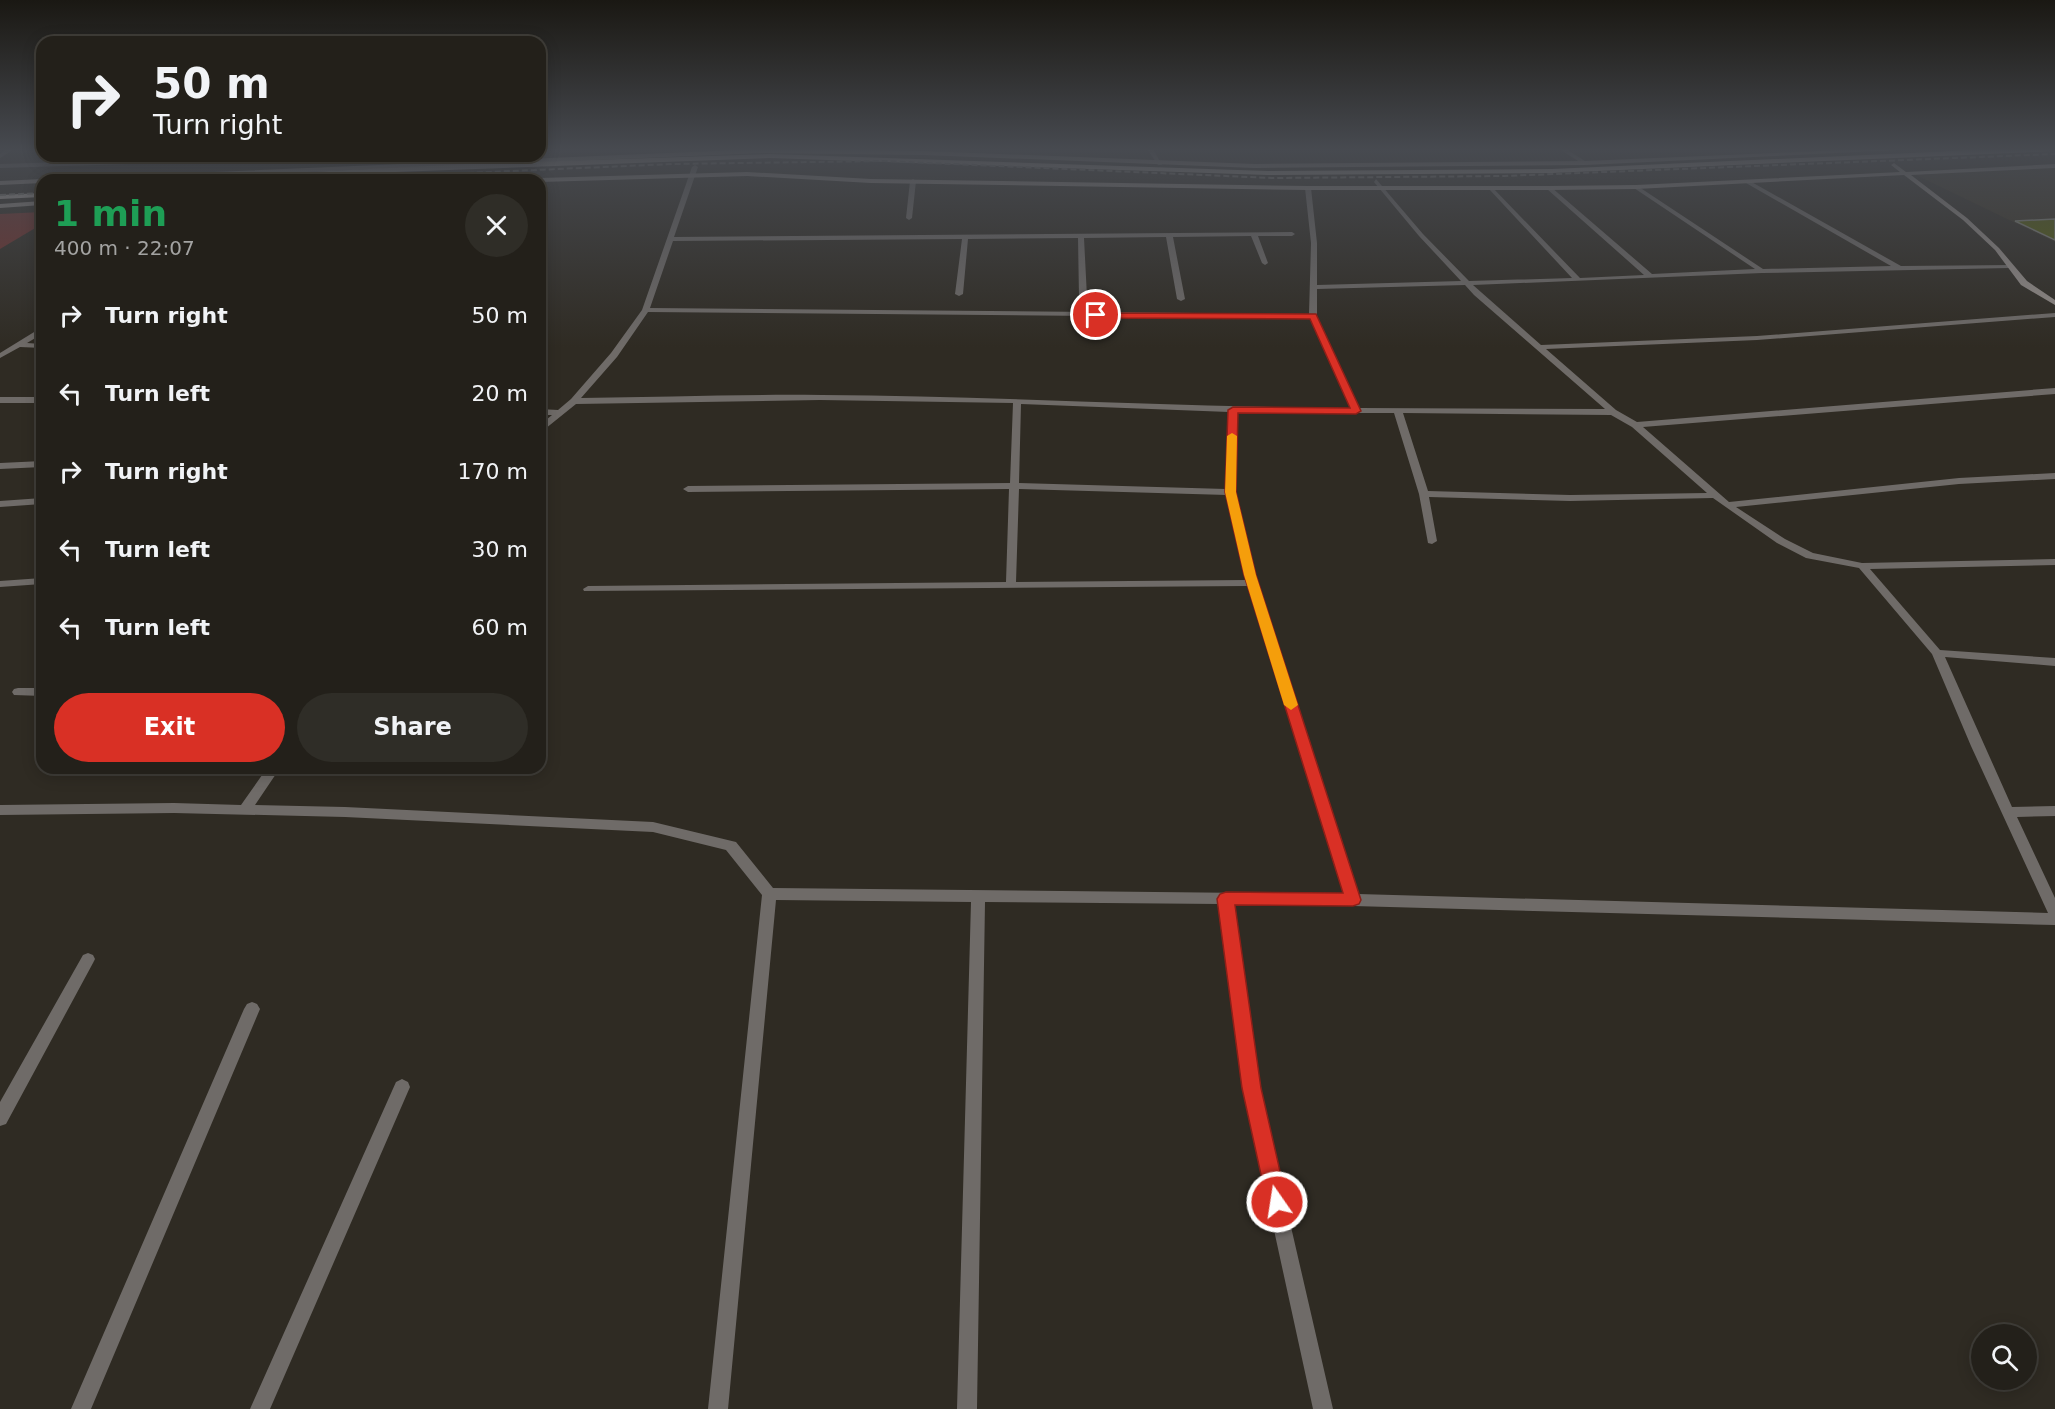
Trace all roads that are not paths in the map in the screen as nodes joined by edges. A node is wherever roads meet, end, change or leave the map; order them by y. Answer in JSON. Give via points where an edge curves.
{"nodes":[{"id":1,"x":678,"y":215,"type":"edge"},
{"id":2,"x":909,"y":215,"type":"edge"},
{"id":3,"x":1311,"y":215,"type":"edge"},
{"id":4,"x":1403,"y":215,"type":"edge"},
{"id":5,"x":1516,"y":215,"type":"edge"},
{"id":6,"x":1580,"y":215,"type":"edge"},
{"id":7,"x":1678,"y":215,"type":"edge"},
{"id":8,"x":1805,"y":215,"type":"edge"},
{"id":9,"x":1959,"y":215,"type":"edge"},
{"id":10,"x":909,"y":218,"type":"dead end"},
{"id":11,"x":1292,"y":234,"type":"dead end"},
{"id":12,"x":1169,"y":235,"type":"junction"},
{"id":13,"x":1254,"y":235,"type":"junction"},
{"id":14,"x":1081,"y":236,"type":"junction"},
{"id":15,"x":965,"y":237,"type":"junction"},
{"id":16,"x":670,"y":239,"type":"junction"},
{"id":17,"x":1265,"y":263,"type":"dead end"},
{"id":18,"x":2009,"y":266,"type":"junction"},
{"id":19,"x":1900,"y":269,"type":"junction"},
{"id":20,"x":1762,"y":271,"type":"junction"},
{"id":21,"x":1650,"y":276,"type":"junction"},
{"id":22,"x":1578,"y":280,"type":"junction"},
{"id":23,"x":1467,"y":283,"type":"junction"},
{"id":24,"x":1314,"y":287,"type":"junction"},
{"id":25,"x":960,"y":294,"type":"dead end"},
{"id":26,"x":1083,"y":297,"type":"dead end"},
{"id":27,"x":1180,"y":299,"type":"dead end"},
{"id":28,"x":2055,"y":303,"type":"edge"},
{"id":29,"x":646,"y":310,"type":"junction"},
{"id":30,"x":2055,"y":315,"type":"edge"},
{"id":31,"x":1313,"y":316,"type":"junction"},
{"id":32,"x":36,"y":335,"type":"edge"},
{"id":33,"x":19,"y":345,"type":"junction"},
{"id":34,"x":36,"y":346,"type":"edge"},
{"id":35,"x":1539,"y":347,"type":"junction"},
{"id":36,"x":0,"y":356,"type":"edge"},
{"id":37,"x":2055,"y":391,"type":"edge"},
{"id":38,"x":0,"y":400,"type":"edge"},
{"id":39,"x":36,"y":400,"type":"edge"},
{"id":40,"x":574,"y":401,"type":"junction"},
{"id":41,"x":1017,"y":401,"type":"junction"},
{"id":42,"x":1233,"y":410,"type":"junction"},
{"id":43,"x":1356,"y":411,"type":"junction"},
{"id":44,"x":1398,"y":411,"type":"junction"},
{"id":45,"x":546,"y":412,"type":"edge"},
{"id":46,"x":560,"y":412,"type":"junction"},
{"id":47,"x":1613,"y":412,"type":"junction"},
{"id":48,"x":546,"y":425,"type":"edge"},
{"id":49,"x":1635,"y":425,"type":"junction"},
{"id":50,"x":36,"y":464,"type":"edge"},
{"id":51,"x":0,"y":466,"type":"edge"},
{"id":52,"x":2055,"y":476,"type":"edge"},
{"id":53,"x":1015,"y":486,"type":"junction"},
{"id":54,"x":688,"y":489,"type":"dead end"},
{"id":55,"x":1231,"y":492,"type":"junction"},
{"id":56,"x":1424,"y":494,"type":"junction"},
{"id":57,"x":1717,"y":495,"type":"junction"},
{"id":58,"x":36,"y":501,"type":"edge"},
{"id":59,"x":0,"y":504,"type":"edge"},
{"id":60,"x":1727,"y":505,"type":"junction"},
{"id":61,"x":1432,"y":540,"type":"dead end"},
{"id":62,"x":2055,"y":562,"type":"edge"},
{"id":63,"x":1862,"y":567,"type":"junction"},
{"id":64,"x":36,"y":581,"type":"edge"},
{"id":65,"x":1252,"y":583,"type":"junction"},
{"id":66,"x":0,"y":584,"type":"edge"},
{"id":67,"x":1011,"y":584,"type":"junction"},
{"id":68,"x":588,"y":589,"type":"dead end"},
{"id":69,"x":1937,"y":653,"type":"junction"},
{"id":70,"x":2055,"y":662,"type":"edge"},
{"id":71,"x":18,"y":692,"type":"dead end"},
{"id":72,"x":36,"y":692,"type":"edge"},
{"id":73,"x":270,"y":774,"type":"edge"},
{"id":74,"x":0,"y":810,"type":"edge"},
{"id":75,"x":244,"y":811,"type":"junction"},
{"id":76,"x":2055,"y":811,"type":"edge"},
{"id":77,"x":2008,"y":812,"type":"junction"},
{"id":78,"x":769,"y":894,"type":"junction"},
{"id":79,"x":978,"y":896,"type":"junction"},
{"id":80,"x":1226,"y":899,"type":"junction"},
{"id":81,"x":1353,"y":900,"type":"junction"},
{"id":82,"x":2055,"y":913,"type":"edge"},
{"id":83,"x":2055,"y":919,"type":"edge"},
{"id":84,"x":88,"y":959,"type":"dead end"},
{"id":85,"x":252,"y":1009,"type":"dead end"},
{"id":86,"x":402,"y":1087,"type":"dead end"},
{"id":87,"x":0,"y":1118,"type":"edge"},
{"id":88,"x":81,"y":1409,"type":"edge"},
{"id":89,"x":260,"y":1409,"type":"edge"},
{"id":90,"x":718,"y":1409,"type":"edge"},
{"id":91,"x":967,"y":1409,"type":"edge"},
{"id":92,"x":1323,"y":1409,"type":"edge"}],
"edges":[{"from":1,"to":16,"type":"street"},
{"from":2,"to":10,"type":"street"},
{"from":3,"to":24,"type":"street"},
{"from":4,"to":23,"type":"street"},
{"from":5,"to":22,"type":"street"},
{"from":6,"to":21,"type":"street"},
{"from":7,"to":20,"type":"street"},
{"from":8,"to":19,"type":"street"},
{"from":9,"to":18,"type":"street","via":[[1997,249]]},
{"from":11,"to":13,"type":"street"},
{"from":12,"to":13,"type":"street"},
{"from":12,"to":14,"type":"street"},
{"from":12,"to":27,"type":"street"},
{"from":13,"to":17,"type":"street"},
{"from":14,"to":15,"type":"street"},
{"from":14,"to":26,"type":"street"},
{"from":15,"to":16,"type":"street"},
{"from":15,"to":25,"type":"street"},
{"from":16,"to":29,"type":"street"},
{"from":18,"to":19,"type":"street"},
{"from":18,"to":28,"type":"street","via":[[2025,283]]},
{"from":19,"to":20,"type":"street"},
{"from":20,"to":21,"type":"street"},
{"from":21,"to":22,"type":"street"},
{"from":22,"to":23,"type":"street"},
{"from":23,"to":24,"type":"street"},
{"from":23,"to":35,"type":"street"},
{"from":24,"to":31,"type":"street"},
{"from":29,"to":31,"type":"street"},
{"from":29,"to":40,"type":"street"},
{"from":30,"to":35,"type":"street","via":[[1757,338]]},
{"from":31,"to":43,"type":"street"},
{"from":32,"to":33,"type":"street"},
{"from":33,"to":34,"type":"street"},
{"from":33,"to":36,"type":"street"},
{"from":35,"to":47,"type":"street"},
{"from":37,"to":49,"type":"street"},
{"from":38,"to":39,"type":"street"},
{"from":40,"to":41,"type":"street","via":[[819,397]]},
{"from":40,"to":46,"type":"street"},
{"from":41,"to":42,"type":"street"},
{"from":41,"to":53,"type":"street"},
{"from":42,"to":43,"type":"street"},
{"from":42,"to":55,"type":"street"},
{"from":43,"to":44,"type":"street"},
{"from":44,"to":47,"type":"street"},
{"from":44,"to":56,"type":"street"},
{"from":45,"to":46,"type":"street"},
{"from":46,"to":48,"type":"street"},
{"from":47,"to":49,"type":"street"},
{"from":49,"to":57,"type":"street"},
{"from":50,"to":51,"type":"street"},
{"from":52,"to":60,"type":"street","via":[[1959,481]]},
{"from":53,"to":54,"type":"street"},
{"from":53,"to":55,"type":"street"},
{"from":53,"to":67,"type":"street"},
{"from":55,"to":65,"type":"street"},
{"from":56,"to":57,"type":"street","via":[[1497,499]]},
{"from":56,"to":61,"type":"street"},
{"from":57,"to":60,"type":"street"},
{"from":58,"to":59,"type":"street"},
{"from":60,"to":63,"type":"street","via":[[1809,556]]},
{"from":62,"to":63,"type":"street"},
{"from":63,"to":69,"type":"street"},
{"from":64,"to":66,"type":"street"},
{"from":65,"to":67,"type":"street"},
{"from":65,"to":81,"type":"street"},
{"from":67,"to":68,"type":"street"},
{"from":69,"to":70,"type":"street"},
{"from":69,"to":77,"type":"street"},
{"from":71,"to":72,"type":"street"},
{"from":73,"to":75,"type":"street"},
{"from":74,"to":75,"type":"street"},
{"from":75,"to":78,"type":"street","via":[[653,827],[731,846]]},
{"from":76,"to":77,"type":"street"},
{"from":77,"to":82,"type":"street"},
{"from":78,"to":79,"type":"street"},
{"from":78,"to":90,"type":"street"},
{"from":79,"to":80,"type":"street"},
{"from":79,"to":91,"type":"street"},
{"from":80,"to":81,"type":"street"},
{"from":80,"to":92,"type":"street","via":[[1251,1088]]},
{"from":81,"to":83,"type":"street"},
{"from":84,"to":87,"type":"street"},
{"from":85,"to":88,"type":"street"},
{"from":86,"to":89,"type":"street"}]}
